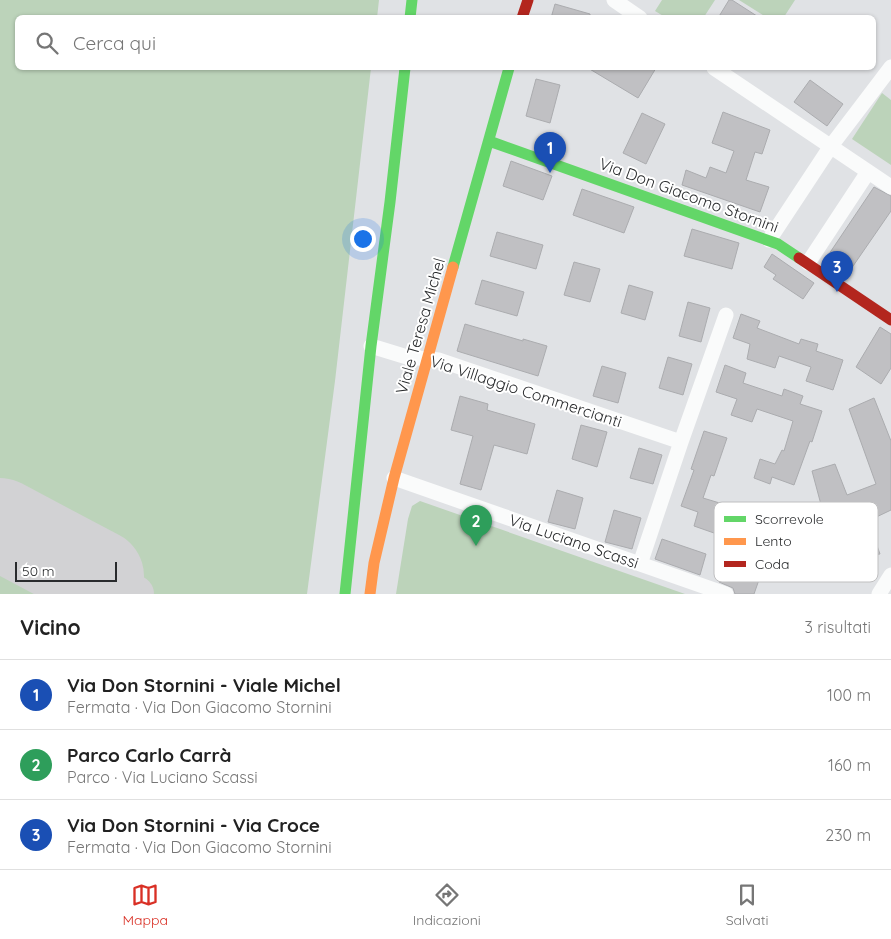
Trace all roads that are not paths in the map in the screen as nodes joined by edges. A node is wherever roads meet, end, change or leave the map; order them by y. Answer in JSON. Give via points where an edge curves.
{"nodes":[{"id":1,"x":412,"y":0,"type":"edge"},
{"id":2,"x":528,"y":0,"type":"edge"},
{"id":3,"x":614,"y":0,"type":"edge"},
{"id":4,"x":410,"y":15,"type":"edge"},
{"id":5,"x":523,"y":15,"type":"edge"},
{"id":6,"x":636,"y":15,"type":"edge"},
{"id":7,"x":891,"y":67,"type":"edge"},
{"id":8,"x":405,"y":70,"type":"edge"},
{"id":9,"x":508,"y":70,"type":"edge"},
{"id":10,"x":717,"y":70,"type":"edge"},
{"id":11,"x":489,"y":141,"type":"junction"},
{"id":12,"x":831,"y":146,"type":"junction"},
{"id":13,"x":868,"y":172,"type":"junction"},
{"id":14,"x":891,"y":187,"type":"edge"},
{"id":15,"x":769,"y":240,"type":"junction"},
{"id":16,"x":808,"y":263,"type":"junction"},
{"id":17,"x":726,"y":315,"type":"dead end"},
{"id":18,"x":891,"y":320,"type":"edge"},
{"id":19,"x":371,"y":346,"type":"junction"},
{"id":20,"x":428,"y":358,"type":"junction"},
{"id":21,"x":681,"y":442,"type":"junction"},
{"id":22,"x":394,"y":478,"type":"junction"},
{"id":23,"x":640,"y":564,"type":"junction"},
{"id":24,"x":891,"y":575,"type":"edge"},
{"id":25,"x":345,"y":594,"type":"edge"},
{"id":26,"x":370,"y":594,"type":"edge"},
{"id":27,"x":726,"y":594,"type":"edge"},
{"id":28,"x":879,"y":594,"type":"edge"}],
"edges":[{"from":1,"to":4,"type":"street"},
{"from":2,"to":5,"type":"street"},
{"from":3,"to":6,"type":"street"},
{"from":7,"to":12,"type":"street"},
{"from":8,"to":19,"type":"street"},
{"from":9,"to":11,"type":"street","name":"Viale Teresa Michel"},
{"from":10,"to":12,"type":"street"},
{"from":11,"to":15,"type":"street","name":"Via Don Giacomo Stornini"},
{"from":11,"to":20,"type":"street","name":"Viale Teresa Michel"},
{"from":12,"to":13,"type":"street"},
{"from":12,"to":15,"type":"street"},
{"from":13,"to":14,"type":"street"},
{"from":13,"to":16,"type":"street"},
{"from":15,"to":16,"type":"street","name":"Via Don Giacomo Stornini"},
{"from":16,"to":18,"type":"street","name":"Via Don Giacomo Stornini"},
{"from":17,"to":21,"type":"street"},
{"from":19,"to":20,"type":"street","name":"Via Villaggio Commercianti","via":[[407,357]]},
{"from":19,"to":25,"type":"street"},
{"from":20,"to":21,"type":"street","name":"Via Villaggio Commercianti"},
{"from":20,"to":22,"type":"street","name":"Viale Teresa Michel"},
{"from":21,"to":23,"type":"street"},
{"from":22,"to":23,"type":"street","name":"Via Luciano Scassi"},
{"from":22,"to":26,"type":"street","name":"Viale Teresa Michel"},
{"from":23,"to":27,"type":"street","name":"Via Luciano Scassi"},
{"from":24,"to":28,"type":"street"}]}
